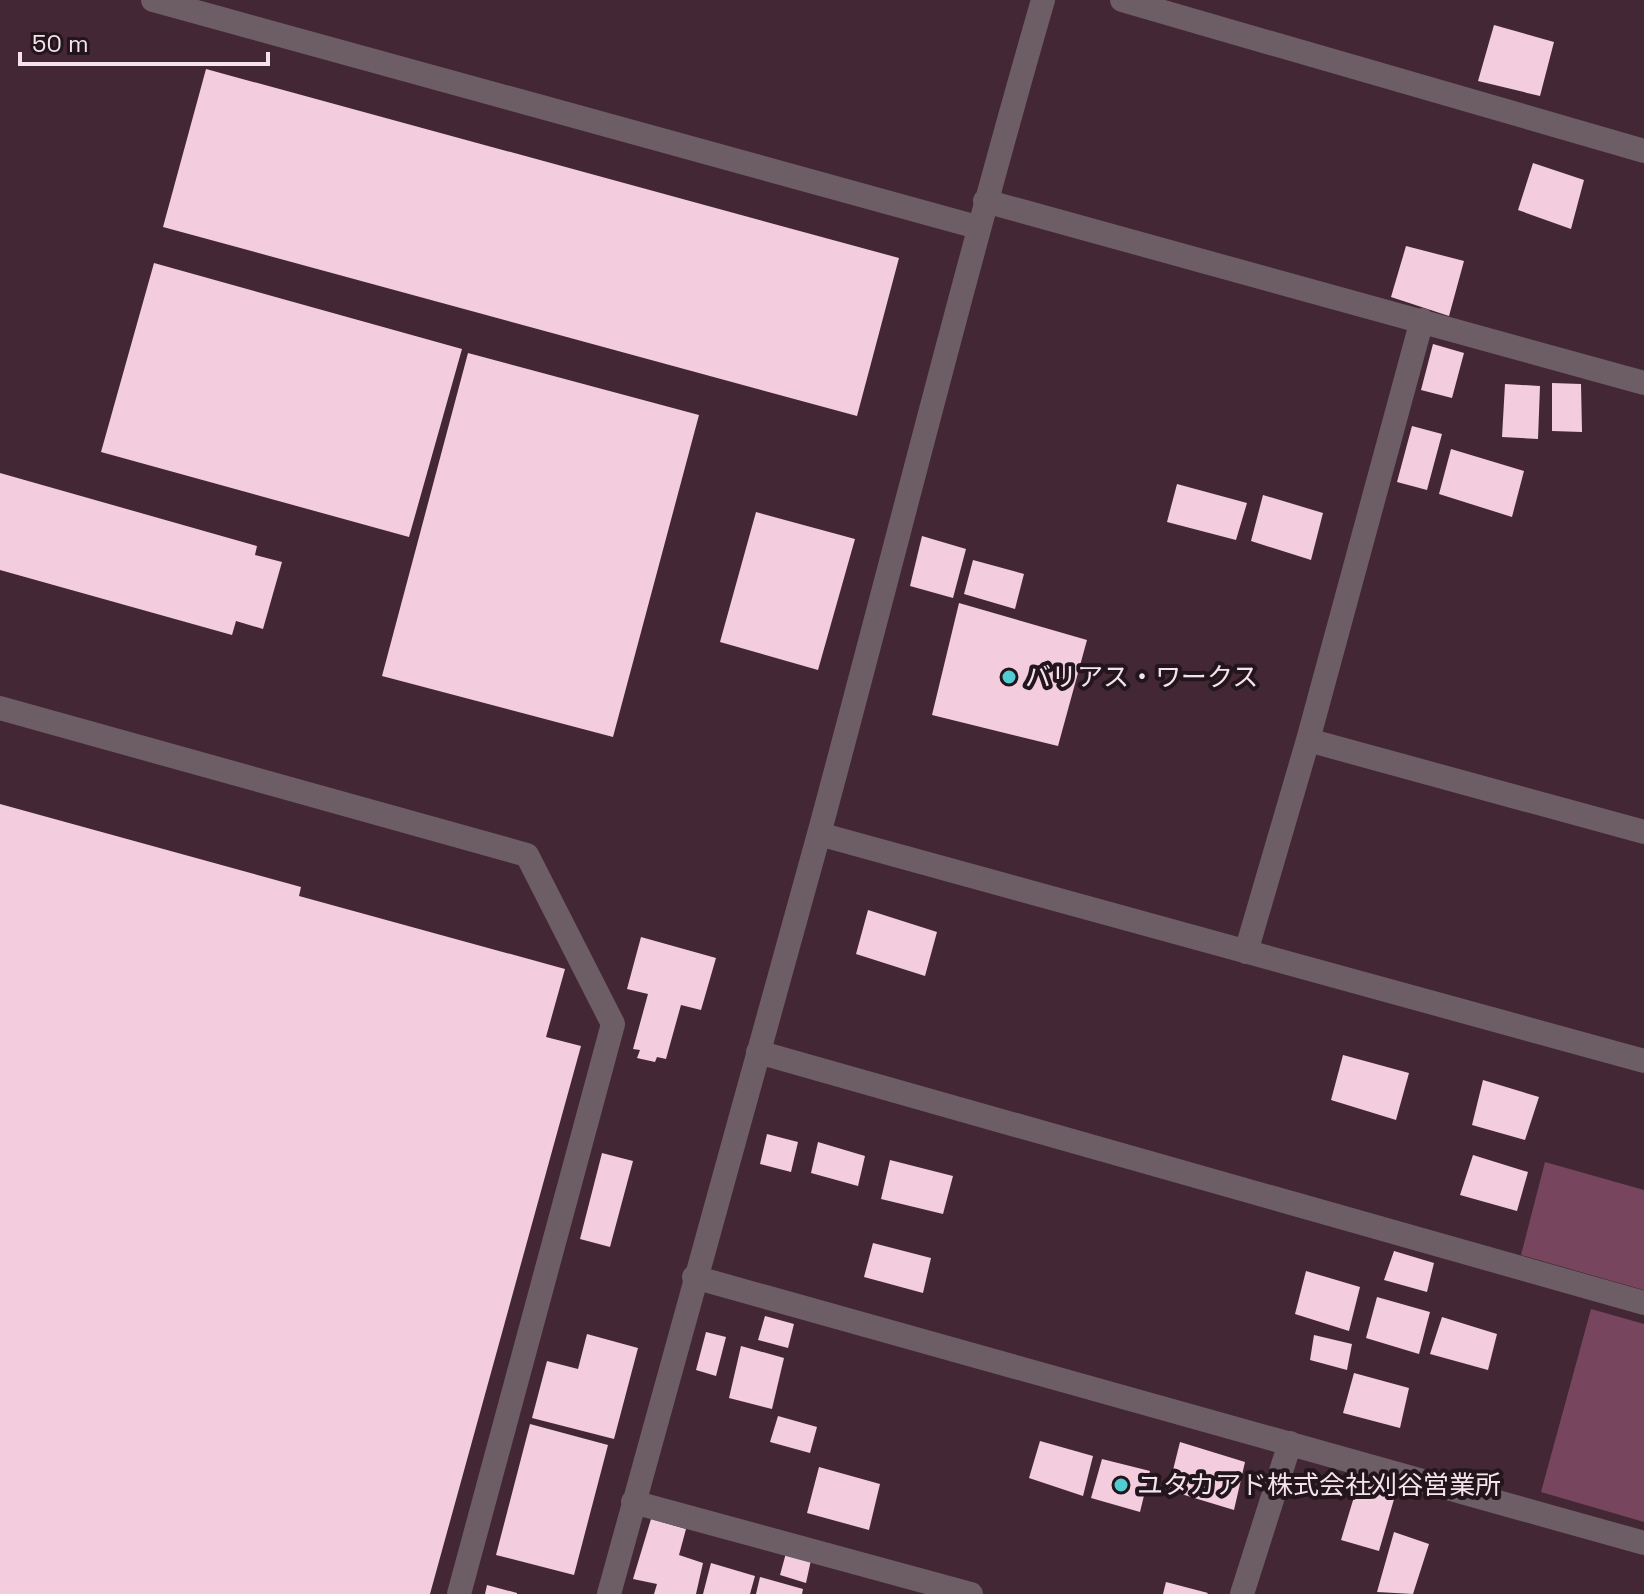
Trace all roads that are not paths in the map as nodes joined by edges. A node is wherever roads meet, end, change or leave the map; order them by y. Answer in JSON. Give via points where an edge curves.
{"nodes":[{"id":1,"x":153,"y":0,"type":"edge"},
{"id":2,"x":1043,"y":0,"type":"edge"},
{"id":3,"x":1122,"y":0,"type":"edge"},
{"id":4,"x":1644,"y":151,"type":"edge"},
{"id":5,"x":985,"y":201,"type":"junction"},
{"id":6,"x":977,"y":227,"type":"junction"},
{"id":7,"x":1422,"y":320,"type":"junction"},
{"id":8,"x":1644,"y":383,"type":"edge"},
{"id":9,"x":0,"y":708,"type":"edge"},
{"id":10,"x":1308,"y":740,"type":"junction"},
{"id":11,"x":1644,"y":832,"type":"edge"},
{"id":12,"x":819,"y":834,"type":"junction"},
{"id":13,"x":1246,"y":952,"type":"junction"},
{"id":14,"x":758,"y":1052,"type":"junction"},
{"id":15,"x":1644,"y":1059,"type":"edge"},
{"id":16,"x":694,"y":1277,"type":"junction"},
{"id":17,"x":1644,"y":1303,"type":"edge"},
{"id":18,"x":1290,"y":1443,"type":"junction"},
{"id":19,"x":633,"y":1502,"type":"junction"},
{"id":20,"x":1644,"y":1543,"type":"edge"},
{"id":21,"x":459,"y":1594,"type":"edge"},
{"id":22,"x":609,"y":1594,"type":"edge"},
{"id":23,"x":971,"y":1594,"type":"edge"},
{"id":24,"x":1242,"y":1594,"type":"edge"}],
"edges":[{"from":1,"to":6,"type":"street"},
{"from":2,"to":5,"type":"street"},
{"from":3,"to":4,"type":"street"},
{"from":5,"to":6,"type":"street"},
{"from":5,"to":7,"type":"street"},
{"from":6,"to":12,"type":"street"},
{"from":7,"to":8,"type":"street"},
{"from":7,"to":10,"type":"street"},
{"from":9,"to":21,"type":"street","via":[[527,855],[613,1024]]},
{"from":10,"to":11,"type":"street"},
{"from":10,"to":13,"type":"street"},
{"from":12,"to":13,"type":"street"},
{"from":12,"to":14,"type":"street"},
{"from":13,"to":15,"type":"street"},
{"from":14,"to":16,"type":"street"},
{"from":14,"to":17,"type":"street"},
{"from":16,"to":18,"type":"street"},
{"from":16,"to":19,"type":"street"},
{"from":18,"to":20,"type":"street"},
{"from":18,"to":24,"type":"street"},
{"from":19,"to":22,"type":"street"},
{"from":19,"to":23,"type":"street"}]}
